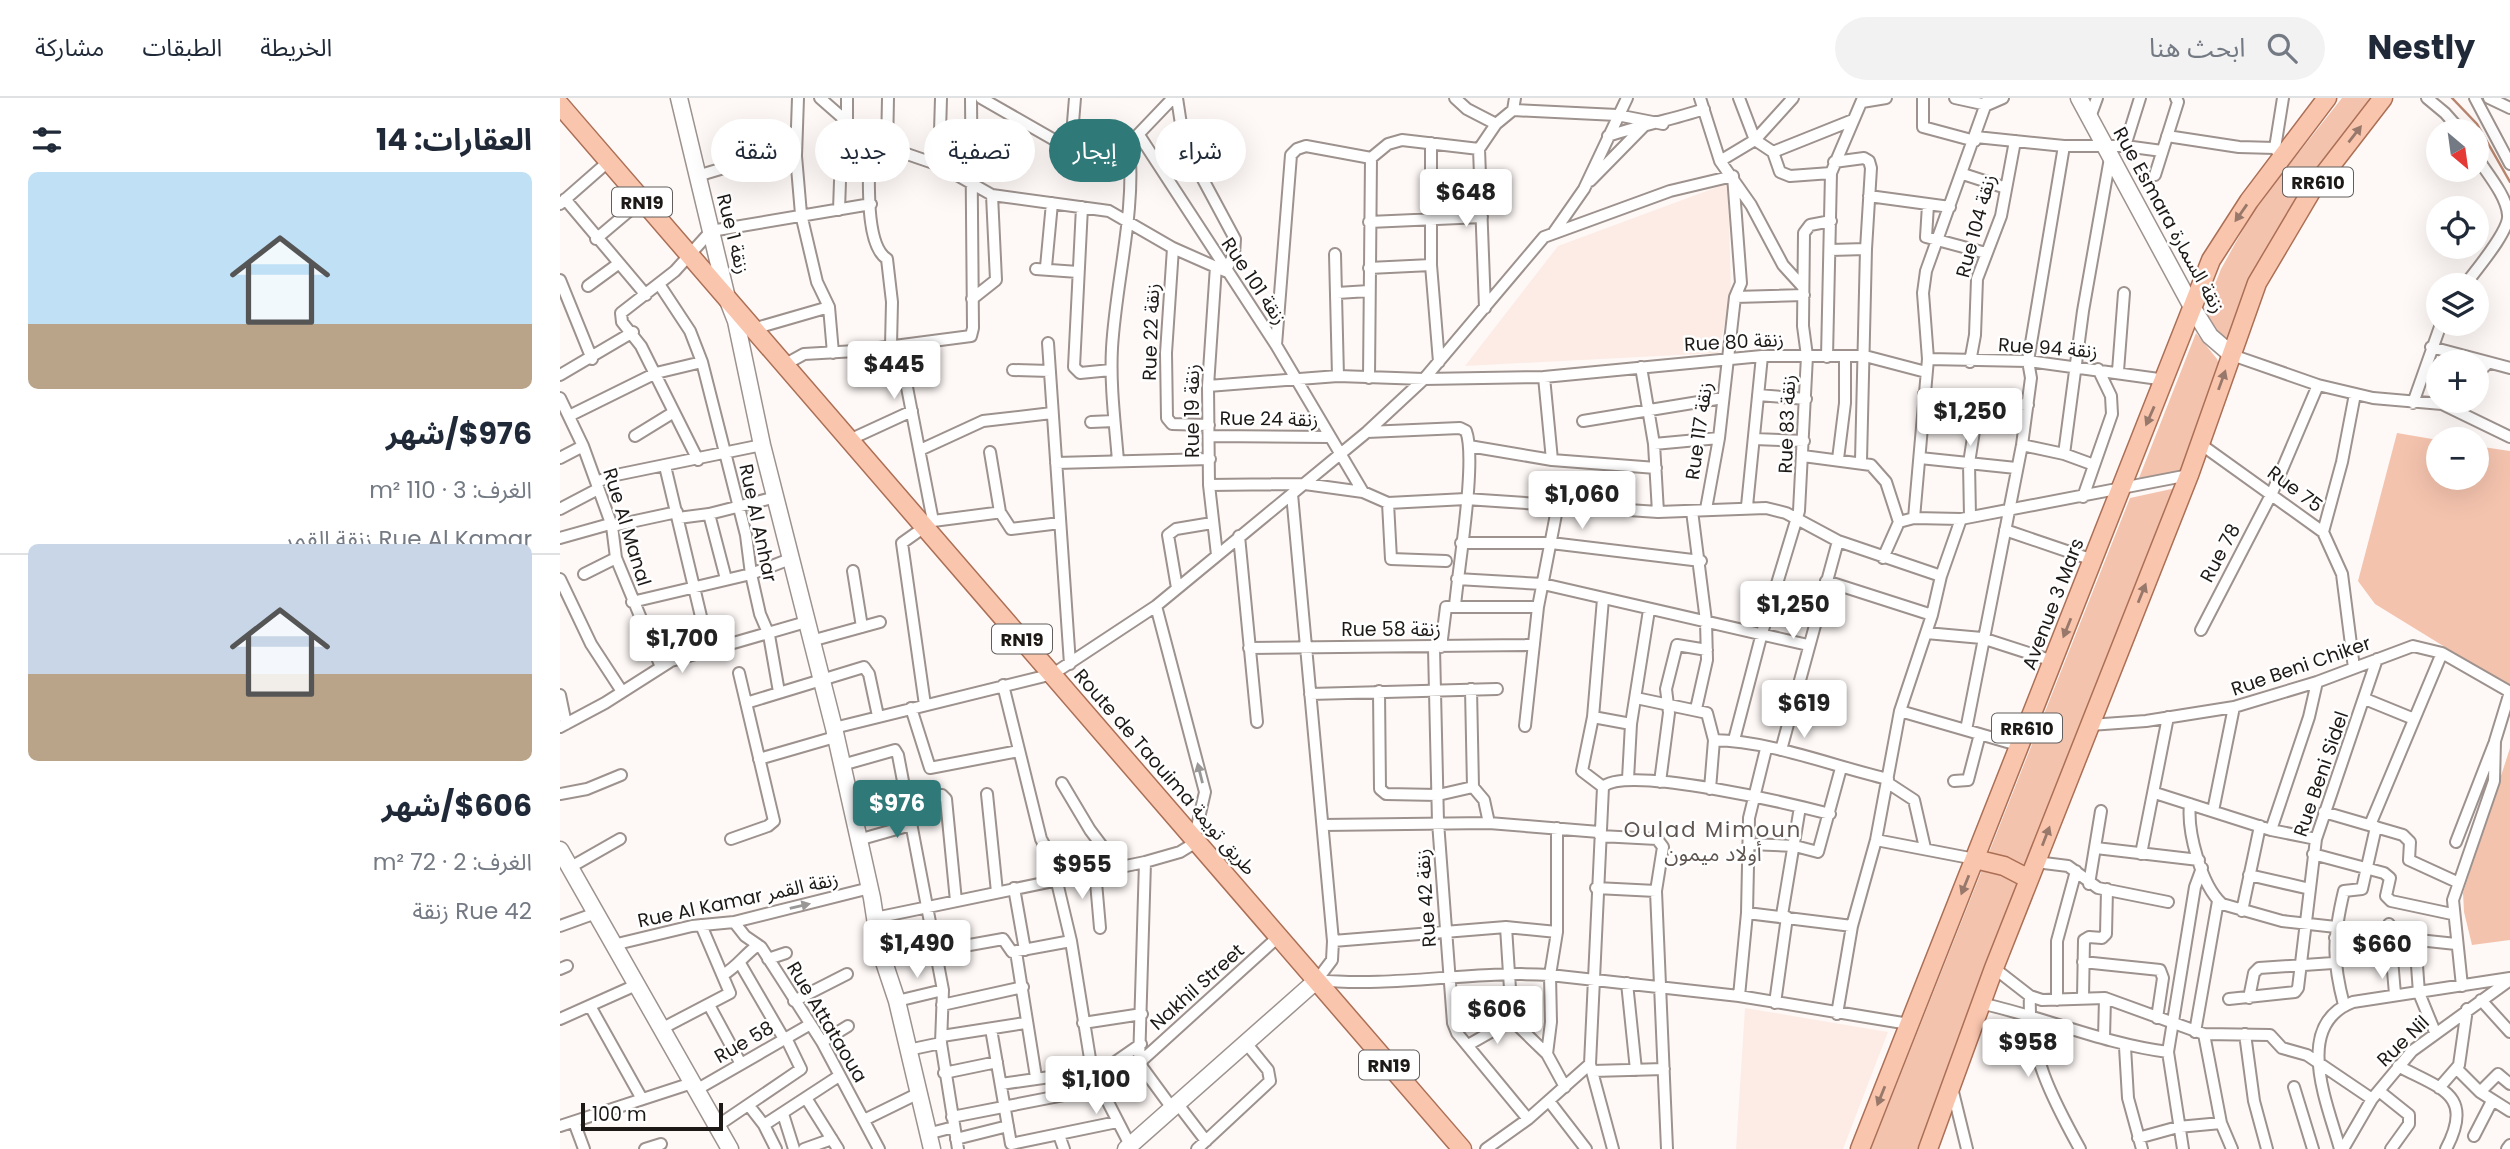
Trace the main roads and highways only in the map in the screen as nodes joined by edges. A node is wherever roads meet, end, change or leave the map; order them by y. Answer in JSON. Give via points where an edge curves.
{"nodes":[{"id":1,"x":2327,"y":98,"type":"edge"},
{"id":2,"x":2383,"y":98,"type":"edge"},
{"id":3,"x":563,"y":112,"type":"edge"},
{"id":4,"x":1975,"y":859,"type":"junction"},
{"id":5,"x":2033,"y":870,"type":"junction"},
{"id":6,"x":1462,"y":1149,"type":"edge"},
{"id":7,"x":1860,"y":1149,"type":"edge"},
{"id":8,"x":1928,"y":1149,"type":"edge"}],
"edges":[{"from":1,"to":4,"type":"main road","name":"Avenue 3 Mars","number":"RR610","one_way":true,"via":[[2278,153],[2211,260]]},
{"from":5,"to":2,"type":"main road","number":"RR610","one_way":true,"via":[[2189,475],[2247,308],[2312,190]]},
{"from":3,"to":6,"type":"main road","name":"Route de Taouima طريق تويمة","number":"RN19","via":[[928,525]]},
{"from":4,"to":5,"type":"main road"},
{"from":4,"to":7,"type":"main road","name":"Avenue 3 Mars","number":"RR610","one_way":true},
{"from":5,"to":8,"type":"main road","number":"RR610"}]}
